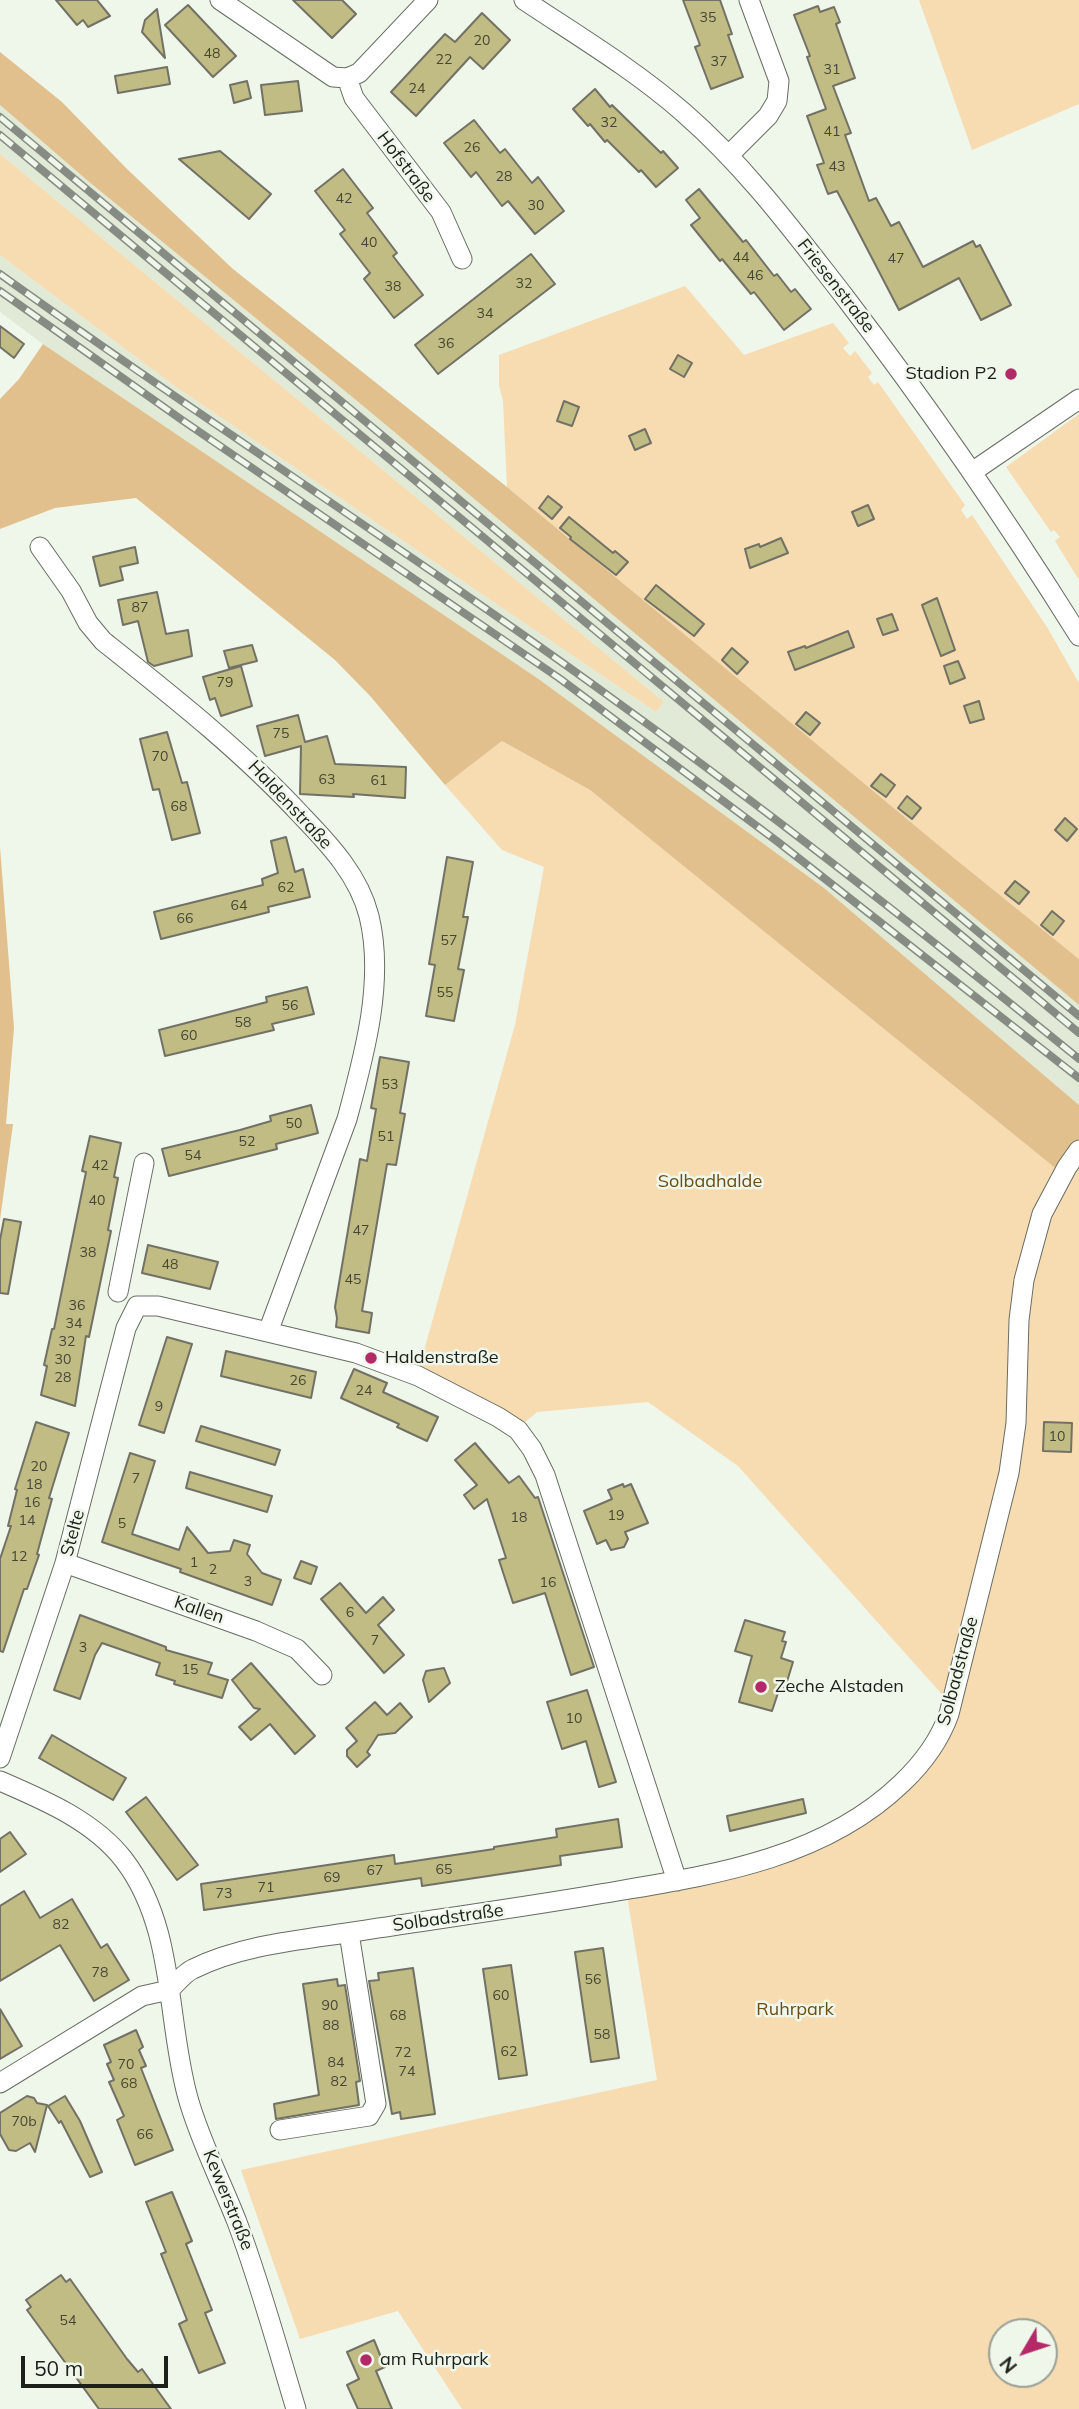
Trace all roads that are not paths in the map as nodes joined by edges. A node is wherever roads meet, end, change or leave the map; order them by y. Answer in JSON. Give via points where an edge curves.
{"nodes":[{"id":1,"x":220,"y":0,"type":"edge"},
{"id":2,"x":428,"y":0,"type":"edge"},
{"id":3,"x":524,"y":0,"type":"edge"},
{"id":4,"x":749,"y":0,"type":"edge"},
{"id":5,"x":347,"y":78,"type":"junction"},
{"id":6,"x":729,"y":155,"type":"junction"},
{"id":7,"x":462,"y":259,"type":"dead end"},
{"id":8,"x":1079,"y":399,"type":"edge"},
{"id":9,"x":972,"y":472,"type":"junction"},
{"id":10,"x":40,"y":547,"type":"dead end"},
{"id":11,"x":1079,"y":636,"type":"edge"},
{"id":12,"x":1079,"y":1150,"type":"edge"},
{"id":13,"x":145,"y":1163,"type":"dead end"},
{"id":14,"x":118,"y":1292,"type":"dead end"},
{"id":15,"x":268,"y":1332,"type":"junction"},
{"id":16,"x":65,"y":1563,"type":"junction"},
{"id":17,"x":322,"y":1675,"type":"dead end"},
{"id":18,"x":0,"y":1758,"type":"edge"},
{"id":19,"x":4,"y":1788,"type":"edge"},
{"id":20,"x":677,"y":1881,"type":"junction"},
{"id":21,"x":349,"y":1933,"type":"junction"},
{"id":22,"x":169,"y":1990,"type":"junction"},
{"id":23,"x":0,"y":2083,"type":"edge"},
{"id":24,"x":280,"y":2130,"type":"dead end"},
{"id":25,"x":296,"y":2409,"type":"edge"}],
"edges":[{"from":1,"to":5,"type":"street","via":[[333,77]]},
{"from":2,"to":5,"type":"street","via":[[359,73]]},
{"from":3,"to":6,"type":"street","name":"Friesenstraße","via":[[673,104]]},
{"from":4,"to":6,"type":"street","via":[[779,81],[777,101]]},
{"from":5,"to":7,"type":"street","name":"Hofstraße","via":[[354,98],[440,212]]},
{"from":6,"to":9,"type":"street","name":"Friesenstraße","via":[[779,211]]},
{"from":8,"to":9,"type":"street"},
{"from":9,"to":11,"type":"street","name":"Friesenstraße"},
{"from":10,"to":15,"type":"street","name":"Haldenstraße","via":[[96,633],[247,760],[309,823],[354,878],[364,901],[372,929],[374,978],[354,1093]]},
{"from":12,"to":20,"type":"street","name":"Solbadstraße","via":[[1047,1202],[1024,1280],[1009,1473],[942,1732],[926,1758],[895,1790],[827,1836],[764,1861]]},
{"from":13,"to":14,"type":"street"},
{"from":15,"to":16,"type":"street","name":"Stelte","via":[[158,1306],[137,1306],[126,1328]]},
{"from":15,"to":20,"type":"street","via":[[364,1356],[418,1376],[498,1417],[527,1441],[552,1495]]},
{"from":16,"to":17,"type":"street","name":"Kallen","via":[[256,1631],[297,1649]]},
{"from":16,"to":18,"type":"street","name":"Stelte"},
{"from":19,"to":22,"type":"street","name":"Kewerstraße","via":[[78,1819],[122,1858],[155,1919]]},
{"from":20,"to":21,"type":"street","name":"Solbadstraße"},
{"from":21,"to":22,"type":"street","name":"Solbadstraße","via":[[230,1956],[191,1970]]},
{"from":21,"to":24,"type":"street","via":[[376,2104],[369,2116]]},
{"from":22,"to":23,"type":"street","via":[[142,1996]]},
{"from":22,"to":25,"type":"street","name":"Kewerstraße","via":[[189,2101],[253,2266]]}]}
